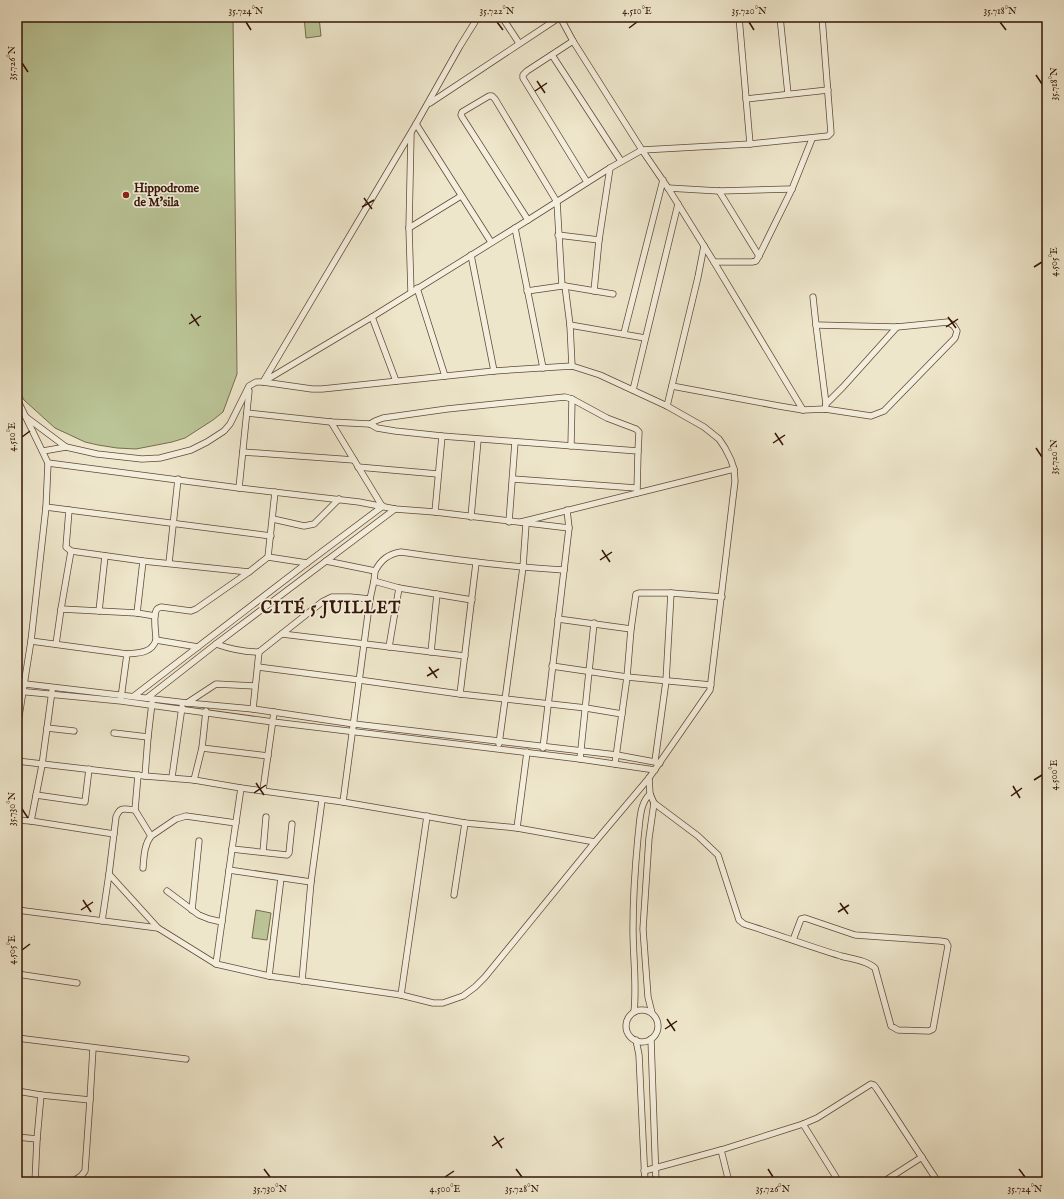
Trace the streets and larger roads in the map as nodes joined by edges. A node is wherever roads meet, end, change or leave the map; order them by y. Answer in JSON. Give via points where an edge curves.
{"nodes":[{"id":1,"x":478,"y":17,"type":"edge"},
{"id":2,"x":502,"y":17,"type":"edge"},
{"id":3,"x":560,"y":17,"type":"edge"},
{"id":4,"x":739,"y":17,"type":"edge"},
{"id":5,"x":780,"y":17,"type":"edge"},
{"id":6,"x":822,"y":17,"type":"edge"},
{"id":7,"x":573,"y":41,"type":"junction"},
{"id":8,"x":519,"y":43,"type":"junction"},
{"id":9,"x":552,"y":55,"type":"junction"},
{"id":10,"x":828,"y":90,"type":"junction"},
{"id":11,"x":788,"y":94,"type":"junction"},
{"id":12,"x":746,"y":99,"type":"junction"},
{"id":13,"x":428,"y":104,"type":"junction"},
{"id":14,"x":416,"y":124,"type":"junction"},
{"id":15,"x":411,"y":134,"type":"junction"},
{"id":16,"x":812,"y":139,"type":"junction"},
{"id":17,"x":750,"y":144,"type":"junction"},
{"id":18,"x":642,"y":150,"type":"junction"},
{"id":19,"x":621,"y":161,"type":"junction"},
{"id":20,"x":610,"y":168,"type":"junction"},
{"id":21,"x":663,"y":180,"type":"junction"},
{"id":22,"x":587,"y":182,"type":"junction"},
{"id":23,"x":668,"y":188,"type":"junction"},
{"id":24,"x":792,"y":189,"type":"junction"},
{"id":25,"x":720,"y":191,"type":"junction"},
{"id":26,"x":461,"y":196,"type":"junction"},
{"id":27,"x":557,"y":202,"type":"junction"},
{"id":28,"x":678,"y":204,"type":"junction"},
{"id":29,"x":528,"y":220,"type":"junction"},
{"id":30,"x":409,"y":228,"type":"junction"},
{"id":31,"x":514,"y":228,"type":"junction"},
{"id":32,"x":558,"y":235,"type":"junction"},
{"id":33,"x":599,"y":240,"type":"junction"},
{"id":34,"x":491,"y":242,"type":"junction"},
{"id":35,"x":704,"y":246,"type":"junction"},
{"id":36,"x":471,"y":255,"type":"junction"},
{"id":37,"x":759,"y":256,"type":"junction"},
{"id":38,"x":714,"y":262,"type":"junction"},
{"id":39,"x":564,"y":286,"type":"junction"},
{"id":40,"x":417,"y":288,"type":"junction"},
{"id":41,"x":594,"y":290,"type":"junction"},
{"id":42,"x":527,"y":291,"type":"junction"},
{"id":43,"x":411,"y":292,"type":"junction"},
{"id":44,"x":613,"y":294,"type":"dead end"},
{"id":45,"x":813,"y":297,"type":"dead end"},
{"id":46,"x":372,"y":317,"type":"junction"},
{"id":47,"x":570,"y":325,"type":"junction"},
{"id":48,"x":816,"y":325,"type":"junction"},
{"id":49,"x":897,"y":327,"type":"junction"},
{"id":50,"x":624,"y":333,"type":"junction"},
{"id":51,"x":645,"y":338,"type":"junction"},
{"id":52,"x":572,"y":366,"type":"junction"},
{"id":53,"x":543,"y":368,"type":"junction"},
{"id":54,"x":494,"y":372,"type":"junction"},
{"id":55,"x":445,"y":376,"type":"junction"},
{"id":56,"x":262,"y":382,"type":"junction"},
{"id":57,"x":396,"y":382,"type":"junction"},
{"id":58,"x":249,"y":386,"type":"junction"},
{"id":59,"x":672,"y":386,"type":"junction"},
{"id":60,"x":632,"y":390,"type":"junction"},
{"id":61,"x":17,"y":399,"type":"edge"},
{"id":62,"x":572,"y":399,"type":"junction"},
{"id":63,"x":667,"y":406,"type":"junction"},
{"id":64,"x":825,"y":406,"type":"junction"},
{"id":65,"x":804,"y":410,"type":"junction"},
{"id":66,"x":247,"y":413,"type":"junction"},
{"id":67,"x":26,"y":417,"type":"junction"},
{"id":68,"x":331,"y":422,"type":"junction"},
{"id":69,"x":370,"y":424,"type":"junction"},
{"id":70,"x":442,"y":436,"type":"junction"},
{"id":71,"x":478,"y":440,"type":"junction"},
{"id":72,"x":516,"y":442,"type":"junction"},
{"id":73,"x":571,"y":446,"type":"junction"},
{"id":74,"x":66,"y":447,"type":"junction"},
{"id":75,"x":43,"y":451,"type":"junction"},
{"id":76,"x":638,"y":451,"type":"junction"},
{"id":77,"x":243,"y":452,"type":"junction"},
{"id":78,"x":354,"y":460,"type":"junction"},
{"id":79,"x":48,"y":463,"type":"junction"},
{"id":80,"x":358,"y":467,"type":"junction"},
{"id":81,"x":734,"y":469,"type":"junction"},
{"id":82,"x":438,"y":474,"type":"junction"},
{"id":83,"x":178,"y":479,"type":"junction"},
{"id":84,"x":513,"y":479,"type":"junction"},
{"id":85,"x":240,"y":488,"type":"junction"},
{"id":86,"x":636,"y":491,"type":"junction"},
{"id":87,"x":275,"y":492,"type":"junction"},
{"id":88,"x":339,"y":499,"type":"junction"},
{"id":89,"x":382,"y":506,"type":"junction"},
{"id":90,"x":46,"y":507,"type":"junction"},
{"id":91,"x":395,"y":509,"type":"junction"},
{"id":92,"x":69,"y":510,"type":"junction"},
{"id":93,"x":567,"y":510,"type":"junction"},
{"id":94,"x":434,"y":512,"type":"junction"},
{"id":95,"x":471,"y":516,"type":"junction"},
{"id":96,"x":273,"y":519,"type":"junction"},
{"id":97,"x":509,"y":522,"type":"junction"},
{"id":98,"x":519,"y":522,"type":"junction"},
{"id":99,"x":174,"y":523,"type":"junction"},
{"id":100,"x":526,"y":524,"type":"junction"},
{"id":101,"x":569,"y":528,"type":"junction"},
{"id":102,"x":271,"y":536,"type":"junction"},
{"id":103,"x":71,"y":551,"type":"junction"},
{"id":104,"x":105,"y":556,"type":"junction"},
{"id":105,"x":268,"y":557,"type":"junction"},
{"id":106,"x":315,"y":557,"type":"junction"},
{"id":107,"x":143,"y":561,"type":"junction"},
{"id":108,"x":169,"y":563,"type":"junction"},
{"id":109,"x":306,"y":563,"type":"junction"},
{"id":110,"x":324,"y":563,"type":"junction"},
{"id":111,"x":476,"y":563,"type":"junction"},
{"id":112,"x":523,"y":567,"type":"junction"},
{"id":113,"x":564,"y":570,"type":"junction"},
{"id":114,"x":375,"y":571,"type":"junction"},
{"id":115,"x":249,"y":572,"type":"junction"},
{"id":116,"x":374,"y":581,"type":"junction"},
{"id":117,"x":399,"y":588,"type":"junction"},
{"id":118,"x":671,"y":593,"type":"junction"},
{"id":119,"x":437,"y":594,"type":"junction"},
{"id":120,"x":722,"y":597,"type":"junction"},
{"id":121,"x":370,"y":599,"type":"junction"},
{"id":122,"x":472,"y":600,"type":"junction"},
{"id":123,"x":61,"y":609,"type":"junction"},
{"id":124,"x":100,"y":611,"type":"junction"},
{"id":125,"x":137,"y":613,"type":"junction"},
{"id":126,"x":155,"y":616,"type":"junction"},
{"id":127,"x":558,"y":619,"type":"junction"},
{"id":128,"x":594,"y":623,"type":"junction"},
{"id":129,"x":631,"y":629,"type":"junction"},
{"id":130,"x":282,"y":634,"type":"junction"},
{"id":131,"x":156,"y":640,"type":"junction"},
{"id":132,"x":30,"y":641,"type":"junction"},
{"id":133,"x":206,"y":642,"type":"junction"},
{"id":134,"x":56,"y":644,"type":"junction"},
{"id":135,"x":216,"y":644,"type":"junction"},
{"id":136,"x":364,"y":644,"type":"junction"},
{"id":137,"x":198,"y":647,"type":"junction"},
{"id":138,"x":389,"y":647,"type":"junction"},
{"id":139,"x":210,"y":648,"type":"junction"},
{"id":140,"x":258,"y":652,"type":"junction"},
{"id":141,"x":431,"y":652,"type":"junction"},
{"id":142,"x":128,"y":654,"type":"junction"},
{"id":143,"x":465,"y":656,"type":"junction"},
{"id":144,"x":552,"y":666,"type":"junction"},
{"id":145,"x":258,"y":667,"type":"junction"},
{"id":146,"x":590,"y":671,"type":"junction"},
{"id":147,"x":627,"y":677,"type":"junction"},
{"id":148,"x":359,"y":680,"type":"junction"},
{"id":149,"x":666,"y":681,"type":"junction"},
{"id":150,"x":17,"y":682,"type":"edge"},
{"id":151,"x":24,"y":683,"type":"junction"},
{"id":152,"x":712,"y":685,"type":"junction"},
{"id":153,"x":255,"y":686,"type":"junction"},
{"id":154,"x":53,"y":687,"type":"junction"},
{"id":155,"x":20,"y":691,"type":"edge"},
{"id":156,"x":52,"y":694,"type":"junction"},
{"id":157,"x":122,"y":694,"type":"junction"},
{"id":158,"x":460,"y":694,"type":"junction"},
{"id":159,"x":134,"y":696,"type":"junction"},
{"id":160,"x":506,"y":699,"type":"junction"},
{"id":161,"x":121,"y":701,"type":"junction"},
{"id":162,"x":151,"y":701,"type":"junction"},
{"id":163,"x":185,"y":703,"type":"junction"},
{"id":164,"x":548,"y":704,"type":"junction"},
{"id":165,"x":207,"y":705,"type":"junction"},
{"id":166,"x":586,"y":708,"type":"junction"},
{"id":167,"x":253,"y":709,"type":"junction"},
{"id":168,"x":182,"y":710,"type":"junction"},
{"id":169,"x":274,"y":712,"type":"junction"},
{"id":170,"x":206,"y":713,"type":"junction"},
{"id":171,"x":622,"y":714,"type":"junction"},
{"id":172,"x":273,"y":722,"type":"junction"},
{"id":173,"x":354,"y":724,"type":"junction"},
{"id":174,"x":47,"y":728,"type":"junction"},
{"id":175,"x":17,"y":729,"type":"edge"},
{"id":176,"x":74,"y":731,"type":"dead end"},
{"id":177,"x":114,"y":732,"type":"dead end"},
{"id":178,"x":353,"y":732,"type":"junction"},
{"id":179,"x":434,"y":734,"type":"junction"},
{"id":180,"x":148,"y":737,"type":"junction"},
{"id":181,"x":433,"y":741,"type":"junction"},
{"id":182,"x":500,"y":742,"type":"junction"},
{"id":183,"x":543,"y":746,"type":"junction"},
{"id":184,"x":202,"y":748,"type":"junction"},
{"id":185,"x":499,"y":749,"type":"junction"},
{"id":186,"x":581,"y":751,"type":"junction"},
{"id":187,"x":527,"y":752,"type":"junction"},
{"id":188,"x":542,"y":754,"type":"junction"},
{"id":189,"x":617,"y":755,"type":"junction"},
{"id":190,"x":268,"y":756,"type":"junction"},
{"id":191,"x":580,"y":759,"type":"junction"},
{"id":192,"x":17,"y":761,"type":"edge"},
{"id":193,"x":657,"y":762,"type":"junction"},
{"id":194,"x":616,"y":764,"type":"junction"},
{"id":195,"x":42,"y":765,"type":"junction"},
{"id":196,"x":89,"y":769,"type":"junction"},
{"id":197,"x":655,"y":770,"type":"junction"},
{"id":198,"x":138,"y":775,"type":"junction"},
{"id":199,"x":145,"y":776,"type":"junction"},
{"id":200,"x":172,"y":777,"type":"junction"},
{"id":201,"x":649,"y":778,"type":"junction"},
{"id":202,"x":194,"y":780,"type":"junction"},
{"id":203,"x":241,"y":788,"type":"junction"},
{"id":204,"x":263,"y":790,"type":"junction"},
{"id":205,"x":650,"y":794,"type":"junction"},
{"id":206,"x":36,"y":795,"type":"junction"},
{"id":207,"x":322,"y":800,"type":"junction"},
{"id":208,"x":343,"y":802,"type":"junction"},
{"id":209,"x":654,"y":802,"type":"junction"},
{"id":210,"x":134,"y":810,"type":"junction"},
{"id":211,"x":428,"y":816,"type":"junction"},
{"id":212,"x":266,"y":817,"type":"dead end"},
{"id":213,"x":17,"y":820,"type":"edge"},
{"id":214,"x":31,"y":821,"type":"junction"},
{"id":215,"x":236,"y":823,"type":"junction"},
{"id":216,"x":465,"y":823,"type":"junction"},
{"id":217,"x":292,"y":824,"type":"dead end"},
{"id":218,"x":517,"y":828,"type":"junction"},
{"id":219,"x":114,"y":834,"type":"junction"},
{"id":220,"x":151,"y":836,"type":"junction"},
{"id":221,"x":199,"y":841,"type":"dead end"},
{"id":222,"x":595,"y":842,"type":"junction"},
{"id":223,"x":232,"y":848,"type":"junction"},
{"id":224,"x":263,"y":852,"type":"junction"},
{"id":225,"x":143,"y":868,"type":"dead end"},
{"id":226,"x":229,"y":870,"type":"junction"},
{"id":227,"x":109,"y":874,"type":"junction"},
{"id":228,"x":281,"y":878,"type":"junction"},
{"id":229,"x":311,"y":882,"type":"junction"},
{"id":230,"x":167,"y":891,"type":"dead end"},
{"id":231,"x":454,"y":895,"type":"dead end"},
{"id":232,"x":17,"y":910,"type":"edge"},
{"id":233,"x":192,"y":910,"type":"junction"},
{"id":234,"x":102,"y":921,"type":"junction"},
{"id":235,"x":222,"y":922,"type":"junction"},
{"id":236,"x":158,"y":928,"type":"junction"},
{"id":237,"x":793,"y":940,"type":"junction"},
{"id":238,"x":216,"y":964,"type":"junction"},
{"id":239,"x":17,"y":974,"type":"edge"},
{"id":240,"x":269,"y":976,"type":"junction"},
{"id":241,"x":302,"y":981,"type":"junction"},
{"id":242,"x":77,"y":983,"type":"dead end"},
{"id":243,"x":401,"y":995,"type":"junction"},
{"id":244,"x":634,"y":1012,"type":"junction"},
{"id":245,"x":652,"y":1013,"type":"junction"},
{"id":246,"x":17,"y":1038,"type":"edge"},
{"id":247,"x":651,"y":1039,"type":"junction"},
{"id":248,"x":636,"y":1040,"type":"junction"},
{"id":249,"x":93,"y":1048,"type":"junction"},
{"id":250,"x":186,"y":1059,"type":"dead end"},
{"id":251,"x":17,"y":1091,"type":"edge"},
{"id":252,"x":41,"y":1095,"type":"junction"},
{"id":253,"x":90,"y":1100,"type":"junction"},
{"id":254,"x":803,"y":1124,"type":"junction"},
{"id":255,"x":17,"y":1137,"type":"edge"},
{"id":256,"x":37,"y":1139,"type":"junction"},
{"id":257,"x":721,"y":1150,"type":"junction"},
{"id":258,"x":922,"y":1157,"type":"junction"},
{"id":259,"x":655,"y":1169,"type":"junction"},
{"id":260,"x":644,"y":1171,"type":"junction"},
{"id":261,"x":35,"y":1182,"type":"edge"},
{"id":262,"x":72,"y":1182,"type":"edge"},
{"id":263,"x":645,"y":1182,"type":"edge"},
{"id":264,"x":656,"y":1182,"type":"edge"},
{"id":265,"x":729,"y":1182,"type":"edge"},
{"id":266,"x":839,"y":1182,"type":"edge"},
{"id":267,"x":883,"y":1182,"type":"edge"},
{"id":268,"x":938,"y":1182,"type":"edge"}],
"edges":[{"from":1,"to":13,"type":"street"},
{"from":2,"to":8,"type":"street"},
{"from":3,"to":7,"type":"street"},
{"from":3,"to":8,"type":"street"},
{"from":4,"to":12,"type":"street"},
{"from":5,"to":11,"type":"street"},
{"from":6,"to":10,"type":"street"},
{"from":7,"to":9,"type":"street"},
{"from":7,"to":18,"type":"street"},
{"from":8,"to":13,"type":"street"},
{"from":9,"to":19,"type":"street"},
{"from":9,"to":22,"type":"street","via":[[527,71],[523,78]]},
{"from":10,"to":11,"type":"street"},
{"from":10,"to":16,"type":"street","via":[[831,133]]},
{"from":11,"to":12,"type":"street"},
{"from":12,"to":17,"type":"street"},
{"from":13,"to":14,"type":"street"},
{"from":14,"to":15,"type":"street"},
{"from":14,"to":26,"type":"street"},
{"from":15,"to":30,"type":"street"},
{"from":15,"to":56,"type":"street"},
{"from":16,"to":17,"type":"street"},
{"from":16,"to":24,"type":"street"},
{"from":17,"to":18,"type":"street"},
{"from":18,"to":19,"type":"street"},
{"from":18,"to":21,"type":"street"},
{"from":19,"to":20,"type":"street"},
{"from":20,"to":22,"type":"street"},
{"from":20,"to":33,"type":"street"},
{"from":21,"to":23,"type":"street"},
{"from":21,"to":50,"type":"street"},
{"from":22,"to":27,"type":"street"},
{"from":23,"to":25,"type":"street"},
{"from":23,"to":28,"type":"street"},
{"from":24,"to":25,"type":"street"},
{"from":24,"to":37,"type":"street"},
{"from":25,"to":37,"type":"street"},
{"from":26,"to":30,"type":"street"},
{"from":26,"to":34,"type":"street"},
{"from":27,"to":29,"type":"street"},
{"from":27,"to":29,"type":"street","via":[[493,96],[462,112],[462,117]]},
{"from":27,"to":32,"type":"street"},
{"from":28,"to":35,"type":"street"},
{"from":28,"to":51,"type":"street"},
{"from":29,"to":31,"type":"street"},
{"from":30,"to":43,"type":"street"},
{"from":31,"to":34,"type":"street"},
{"from":31,"to":42,"type":"street"},
{"from":32,"to":33,"type":"street"},
{"from":32,"to":39,"type":"street"},
{"from":33,"to":41,"type":"street"},
{"from":34,"to":36,"type":"street"},
{"from":35,"to":38,"type":"street"},
{"from":35,"to":59,"type":"street"},
{"from":36,"to":40,"type":"street"},
{"from":36,"to":54,"type":"street"},
{"from":37,"to":38,"type":"street","via":[[752,262]]},
{"from":38,"to":65,"type":"street"},
{"from":39,"to":41,"type":"street"},
{"from":39,"to":42,"type":"street"},
{"from":39,"to":47,"type":"street"},
{"from":40,"to":43,"type":"street"},
{"from":40,"to":55,"type":"street"},
{"from":41,"to":44,"type":"street"},
{"from":42,"to":53,"type":"street"},
{"from":43,"to":46,"type":"street"},
{"from":45,"to":48,"type":"street"},
{"from":46,"to":56,"type":"street"},
{"from":46,"to":57,"type":"street"},
{"from":47,"to":50,"type":"street"},
{"from":47,"to":52,"type":"street"},
{"from":48,"to":49,"type":"street"},
{"from":48,"to":64,"type":"street"},
{"from":49,"to":64,"type":"street"},
{"from":49,"to":64,"type":"street","via":[[948,322],[957,331],[955,338],[884,411],[871,416]]},
{"from":50,"to":51,"type":"street"},
{"from":51,"to":60,"type":"street"},
{"from":52,"to":53,"type":"street"},
{"from":52,"to":60,"type":"street","via":[[600,375]]},
{"from":53,"to":54,"type":"street"},
{"from":54,"to":55,"type":"street"},
{"from":55,"to":57,"type":"street"},
{"from":56,"to":57,"type":"street","via":[[322,389]]},
{"from":56,"to":58,"type":"street"},
{"from":58,"to":66,"type":"street"},
{"from":58,"to":74,"type":"street","via":[[224,431],[191,450],[160,458],[142,459],[97,454]]},
{"from":59,"to":63,"type":"street"},
{"from":59,"to":65,"type":"street"},
{"from":60,"to":63,"type":"street"},
{"from":61,"to":67,"type":"street"},
{"from":62,"to":69,"type":"street","via":[[558,397],[447,409],[383,418]]},
{"from":62,"to":73,"type":"street"},
{"from":62,"to":76,"type":"street","via":[[638,430]]},
{"from":63,"to":81,"type":"street","via":[[704,427],[719,439]]},
{"from":64,"to":65,"type":"street"},
{"from":66,"to":68,"type":"street"},
{"from":66,"to":77,"type":"street"},
{"from":67,"to":74,"type":"street"},
{"from":67,"to":75,"type":"street"},
{"from":68,"to":69,"type":"street"},
{"from":68,"to":78,"type":"street"},
{"from":69,"to":70,"type":"street","via":[[377,428]]},
{"from":70,"to":71,"type":"street"},
{"from":70,"to":82,"type":"street"},
{"from":71,"to":72,"type":"street"},
{"from":71,"to":95,"type":"street"},
{"from":72,"to":73,"type":"street"},
{"from":72,"to":84,"type":"street"},
{"from":73,"to":76,"type":"street"},
{"from":74,"to":75,"type":"street"},
{"from":75,"to":79,"type":"street"},
{"from":76,"to":86,"type":"street"},
{"from":77,"to":78,"type":"street"},
{"from":77,"to":85,"type":"street"},
{"from":78,"to":80,"type":"street"},
{"from":79,"to":83,"type":"street"},
{"from":79,"to":90,"type":"street"},
{"from":80,"to":82,"type":"street"},
{"from":80,"to":89,"type":"street"},
{"from":81,"to":86,"type":"street"},
{"from":81,"to":120,"type":"street","via":[[735,481]]},
{"from":82,"to":94,"type":"street"},
{"from":83,"to":85,"type":"street"},
{"from":83,"to":99,"type":"street"},
{"from":84,"to":86,"type":"street"},
{"from":84,"to":97,"type":"street"},
{"from":85,"to":87,"type":"street"},
{"from":86,"to":93,"type":"street"},
{"from":87,"to":88,"type":"street"},
{"from":87,"to":96,"type":"street"},
{"from":88,"to":89,"type":"street"},
{"from":88,"to":96,"type":"street","via":[[309,526]]},
{"from":89,"to":91,"type":"street"},
{"from":89,"to":106,"type":"street"},
{"from":90,"to":92,"type":"street"},
{"from":90,"to":132,"type":"street"},
{"from":91,"to":94,"type":"street"},
{"from":91,"to":110,"type":"street"},
{"from":92,"to":99,"type":"street"},
{"from":92,"to":103,"type":"street","via":[[66,546]]},
{"from":93,"to":98,"type":"street"},
{"from":93,"to":101,"type":"street"},
{"from":94,"to":95,"type":"street"},
{"from":95,"to":97,"type":"street"},
{"from":96,"to":102,"type":"street"},
{"from":97,"to":98,"type":"street"},
{"from":98,"to":100,"type":"street"},
{"from":99,"to":102,"type":"street"},
{"from":99,"to":108,"type":"street"},
{"from":100,"to":101,"type":"street"},
{"from":100,"to":112,"type":"street"},
{"from":101,"to":113,"type":"street"},
{"from":102,"to":105,"type":"street"},
{"from":103,"to":104,"type":"street"},
{"from":103,"to":123,"type":"street"},
{"from":104,"to":107,"type":"street"},
{"from":104,"to":124,"type":"street"},
{"from":105,"to":109,"type":"street"},
{"from":105,"to":115,"type":"street"},
{"from":106,"to":109,"type":"street"},
{"from":106,"to":110,"type":"street"},
{"from":107,"to":108,"type":"street"},
{"from":107,"to":125,"type":"street"},
{"from":108,"to":115,"type":"street"},
{"from":109,"to":133,"type":"street"},
{"from":110,"to":114,"type":"street"},
{"from":110,"to":135,"type":"street"},
{"from":111,"to":112,"type":"street"},
{"from":111,"to":114,"type":"street","via":[[401,552],[385,558]]},
{"from":111,"to":122,"type":"street"},
{"from":112,"to":113,"type":"street"},
{"from":112,"to":160,"type":"street"},
{"from":113,"to":127,"type":"street"},
{"from":114,"to":116,"type":"street"},
{"from":115,"to":126,"type":"street","via":[[196,609],[191,611],[161,607]]},
{"from":116,"to":117,"type":"street"},
{"from":116,"to":121,"type":"street"},
{"from":117,"to":119,"type":"street"},
{"from":117,"to":138,"type":"street"},
{"from":118,"to":120,"type":"street"},
{"from":118,"to":129,"type":"street","via":[[637,594]]},
{"from":118,"to":149,"type":"street"},
{"from":119,"to":122,"type":"street"},
{"from":119,"to":141,"type":"street"},
{"from":120,"to":152,"type":"street"},
{"from":121,"to":130,"type":"street","via":[[332,597]]},
{"from":121,"to":136,"type":"street"},
{"from":122,"to":143,"type":"street"},
{"from":123,"to":124,"type":"street"},
{"from":123,"to":134,"type":"street"},
{"from":124,"to":125,"type":"street"},
{"from":125,"to":126,"type":"street"},
{"from":126,"to":131,"type":"street"},
{"from":127,"to":128,"type":"street"},
{"from":127,"to":144,"type":"street"},
{"from":128,"to":129,"type":"street"},
{"from":128,"to":146,"type":"street"},
{"from":129,"to":147,"type":"street"},
{"from":130,"to":136,"type":"street"},
{"from":130,"to":140,"type":"street"},
{"from":131,"to":137,"type":"street"},
{"from":131,"to":142,"type":"street","via":[[152,648],[142,653]]},
{"from":132,"to":134,"type":"street"},
{"from":132,"to":151,"type":"street"},
{"from":133,"to":137,"type":"street"},
{"from":133,"to":139,"type":"street"},
{"from":134,"to":142,"type":"street"},
{"from":135,"to":139,"type":"street"},
{"from":135,"to":140,"type":"street","via":[[233,650]]},
{"from":136,"to":138,"type":"street"},
{"from":136,"to":148,"type":"street"},
{"from":137,"to":159,"type":"street"},
{"from":138,"to":141,"type":"street"},
{"from":139,"to":162,"type":"street"},
{"from":140,"to":145,"type":"street"},
{"from":141,"to":143,"type":"street"},
{"from":142,"to":157,"type":"street"},
{"from":143,"to":158,"type":"street"},
{"from":144,"to":146,"type":"street"},
{"from":144,"to":164,"type":"street"},
{"from":145,"to":148,"type":"street"},
{"from":145,"to":153,"type":"street"},
{"from":146,"to":147,"type":"street"},
{"from":146,"to":166,"type":"street"},
{"from":147,"to":149,"type":"street"},
{"from":147,"to":171,"type":"street"},
{"from":148,"to":158,"type":"street"},
{"from":148,"to":173,"type":"street"},
{"from":149,"to":152,"type":"street"},
{"from":149,"to":193,"type":"street"},
{"from":150,"to":151,"type":"street"},
{"from":151,"to":154,"type":"street"},
{"from":151,"to":155,"type":"street"},
{"from":152,"to":193,"type":"street"},
{"from":153,"to":163,"type":"street","via":[[216,684]]},
{"from":153,"to":167,"type":"street"},
{"from":154,"to":156,"type":"street"},
{"from":154,"to":157,"type":"street"},
{"from":155,"to":156,"type":"street"},
{"from":155,"to":175,"type":"street"},
{"from":156,"to":161,"type":"street"},
{"from":156,"to":174,"type":"street"},
{"from":157,"to":159,"type":"street"},
{"from":157,"to":161,"type":"street"},
{"from":158,"to":160,"type":"street"},
{"from":159,"to":162,"type":"street"},
{"from":160,"to":164,"type":"street"},
{"from":160,"to":182,"type":"street"},
{"from":161,"to":162,"type":"street"},
{"from":162,"to":163,"type":"street"},
{"from":162,"to":168,"type":"street"},
{"from":162,"to":180,"type":"street"},
{"from":163,"to":165,"type":"street"},
{"from":163,"to":168,"type":"street"},
{"from":164,"to":166,"type":"street"},
{"from":164,"to":183,"type":"street"},
{"from":165,"to":167,"type":"street"},
{"from":165,"to":170,"type":"street"},
{"from":166,"to":171,"type":"street"},
{"from":166,"to":186,"type":"street"},
{"from":167,"to":169,"type":"street"},
{"from":168,"to":170,"type":"street"},
{"from":168,"to":200,"type":"street"},
{"from":169,"to":172,"type":"street"},
{"from":169,"to":173,"type":"street"},
{"from":170,"to":172,"type":"street"},
{"from":170,"to":184,"type":"street"},
{"from":171,"to":189,"type":"street"},
{"from":172,"to":178,"type":"street"},
{"from":172,"to":190,"type":"street"},
{"from":173,"to":178,"type":"street"},
{"from":173,"to":179,"type":"street"},
{"from":174,"to":176,"type":"street"},
{"from":174,"to":195,"type":"street"},
{"from":177,"to":180,"type":"street"},
{"from":178,"to":181,"type":"street"},
{"from":178,"to":208,"type":"street"},
{"from":179,"to":181,"type":"street"},
{"from":179,"to":182,"type":"street"},
{"from":180,"to":199,"type":"street"},
{"from":181,"to":185,"type":"street"},
{"from":182,"to":183,"type":"street"},
{"from":182,"to":185,"type":"street"},
{"from":183,"to":186,"type":"street"},
{"from":183,"to":188,"type":"street"},
{"from":184,"to":190,"type":"street"},
{"from":184,"to":202,"type":"street"},
{"from":185,"to":187,"type":"street"},
{"from":186,"to":189,"type":"street"},
{"from":186,"to":191,"type":"street"},
{"from":187,"to":188,"type":"street"},
{"from":187,"to":218,"type":"street"},
{"from":188,"to":191,"type":"street"},
{"from":189,"to":193,"type":"street"},
{"from":189,"to":194,"type":"street"},
{"from":190,"to":204,"type":"street"},
{"from":191,"to":194,"type":"street"},
{"from":192,"to":195,"type":"street"},
{"from":193,"to":197,"type":"street"},
{"from":194,"to":197,"type":"street"},
{"from":195,"to":196,"type":"street"},
{"from":195,"to":206,"type":"street"},
{"from":196,"to":198,"type":"street"},
{"from":196,"to":206,"type":"street","via":[[85,802]]},
{"from":197,"to":201,"type":"street"},
{"from":198,"to":199,"type":"street"},
{"from":198,"to":210,"type":"street"},
{"from":199,"to":200,"type":"street"},
{"from":200,"to":202,"type":"street"},
{"from":201,"to":205,"type":"street"},
{"from":201,"to":222,"type":"street"},
{"from":202,"to":203,"type":"street"},
{"from":203,"to":204,"type":"street"},
{"from":203,"to":215,"type":"street"},
{"from":204,"to":207,"type":"street"},
{"from":205,"to":209,"type":"street"},
{"from":205,"to":244,"type":"street","via":[[644,799],[640,817],[635,864]]},
{"from":206,"to":214,"type":"street"},
{"from":207,"to":208,"type":"street"},
{"from":207,"to":229,"type":"street"},
{"from":208,"to":211,"type":"street"},
{"from":209,"to":237,"type":"street","via":[[718,855],[738,920]]},
{"from":209,"to":245,"type":"street","via":[[643,929],[648,997]]},
{"from":210,"to":219,"type":"street","via":[[123,809],[118,812]]},
{"from":210,"to":220,"type":"street"},
{"from":211,"to":216,"type":"street"},
{"from":211,"to":243,"type":"street"},
{"from":212,"to":224,"type":"street"},
{"from":213,"to":214,"type":"street"},
{"from":214,"to":219,"type":"street"},
{"from":215,"to":220,"type":"street","via":[[186,816],[176,819]]},
{"from":215,"to":223,"type":"street"},
{"from":216,"to":218,"type":"street"},
{"from":216,"to":231,"type":"street"},
{"from":217,"to":224,"type":"street","via":[[288,855]]},
{"from":218,"to":222,"type":"street"},
{"from":219,"to":227,"type":"street"},
{"from":220,"to":225,"type":"street","via":[[146,845]]},
{"from":221,"to":233,"type":"street"},
{"from":222,"to":243,"type":"street","via":[[475,987],[463,996],[443,1003]]},
{"from":223,"to":224,"type":"street"},
{"from":223,"to":226,"type":"street"},
{"from":226,"to":228,"type":"street"},
{"from":226,"to":235,"type":"street"},
{"from":227,"to":234,"type":"street"},
{"from":227,"to":236,"type":"street"},
{"from":228,"to":229,"type":"street"},
{"from":228,"to":240,"type":"street"},
{"from":229,"to":241,"type":"street"},
{"from":230,"to":233,"type":"street"},
{"from":232,"to":234,"type":"street"},
{"from":233,"to":235,"type":"street","via":[[209,919]]},
{"from":234,"to":236,"type":"street"},
{"from":235,"to":238,"type":"street"},
{"from":236,"to":238,"type":"street"},
{"from":237,"to":237,"type":"street","via":[[873,966],[891,1026],[898,1030],[933,1029],[948,946],[946,942],[855,935],[805,918],[801,919]]},
{"from":238,"to":240,"type":"street"},
{"from":239,"to":242,"type":"street"},
{"from":240,"to":241,"type":"street"},
{"from":241,"to":243,"type":"street"},
{"from":244,"to":245,"type":"street","via":[[641,1010]]},
{"from":244,"to":248,"type":"street","via":[[627,1025],[628,1032]]},
{"from":245,"to":247,"type":"street","via":[[658,1026]]},
{"from":246,"to":249,"type":"street"},
{"from":247,"to":248,"type":"street"},
{"from":247,"to":259,"type":"street"},
{"from":248,"to":260,"type":"street","via":[[639,1054]]},
{"from":249,"to":250,"type":"street"},
{"from":249,"to":253,"type":"street"},
{"from":251,"to":252,"type":"street"},
{"from":252,"to":253,"type":"street"},
{"from":252,"to":256,"type":"street"},
{"from":253,"to":262,"type":"street","via":[[85,1171]]},
{"from":254,"to":257,"type":"street"},
{"from":254,"to":258,"type":"street","via":[[871,1084],[877,1089]]},
{"from":254,"to":266,"type":"street"},
{"from":255,"to":256,"type":"street"},
{"from":256,"to":261,"type":"street"},
{"from":257,"to":259,"type":"street"},
{"from":257,"to":265,"type":"street"},
{"from":258,"to":267,"type":"street"},
{"from":258,"to":268,"type":"street"},
{"from":259,"to":260,"type":"street"},
{"from":259,"to":264,"type":"street"},
{"from":260,"to":263,"type":"street"}]}
